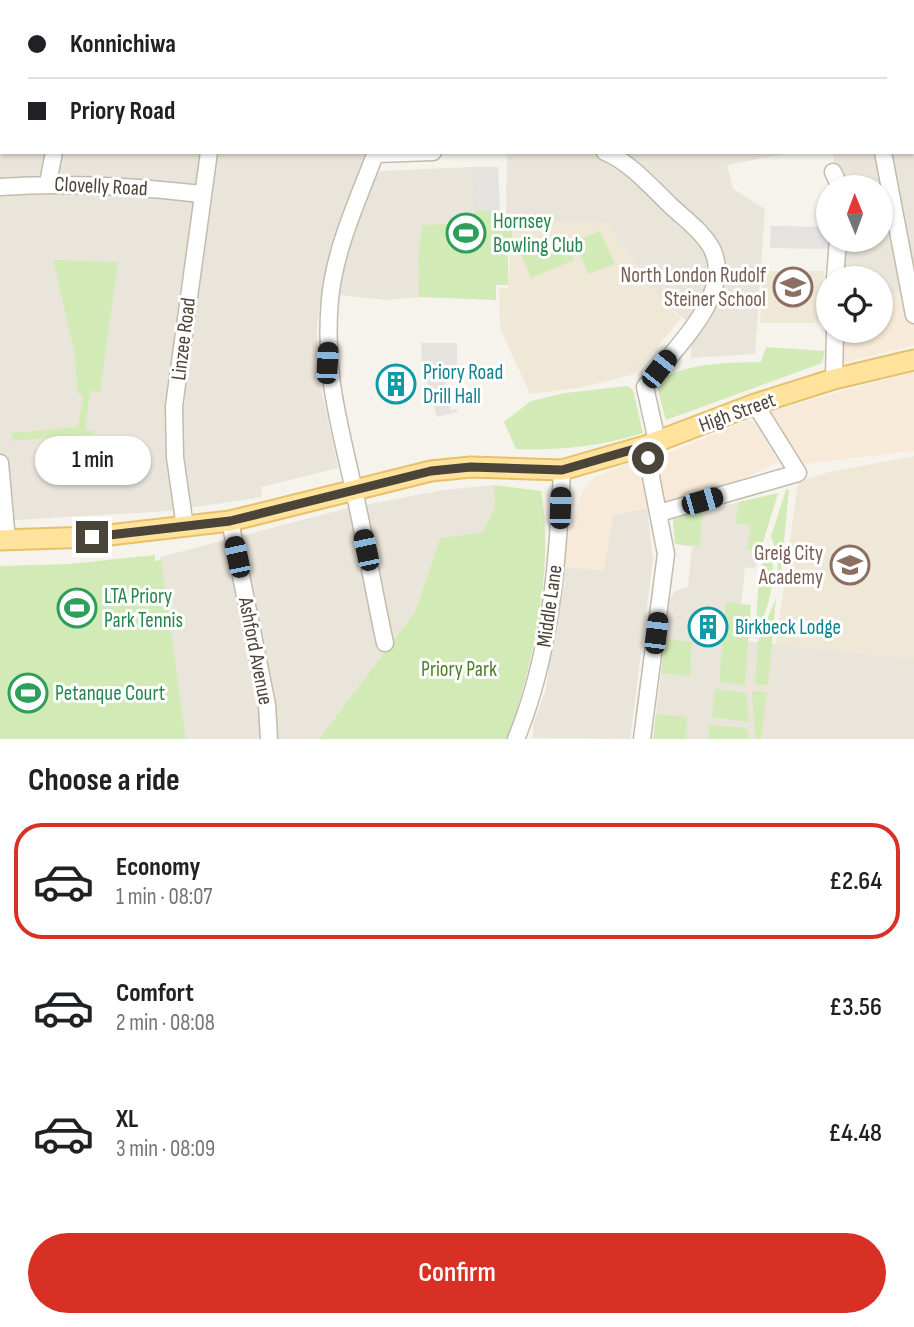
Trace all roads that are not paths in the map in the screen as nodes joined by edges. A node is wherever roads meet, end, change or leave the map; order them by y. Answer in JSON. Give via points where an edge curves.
{"nodes":[{"id":1,"x":54,"y":154,"type":"edge"},
{"id":2,"x":209,"y":154,"type":"edge"},
{"id":3,"x":376,"y":154,"type":"edge"},
{"id":4,"x":610,"y":154,"type":"edge"},
{"id":5,"x":883,"y":154,"type":"edge"},
{"id":6,"x":48,"y":183,"type":"junction"},
{"id":7,"x":0,"y":187,"type":"edge"},
{"id":8,"x":201,"y":194,"type":"junction"},
{"id":9,"x":914,"y":315,"type":"edge"},
{"id":10,"x":835,"y":343,"type":"edge"},
{"id":11,"x":914,"y":360,"type":"edge"},
{"id":12,"x":834,"y":379,"type":"junction"},
{"id":13,"x":755,"y":404,"type":"junction"},
{"id":14,"x":651,"y":443,"type":"junction"},
{"id":15,"x":0,"y":463,"type":"edge"},
{"id":16,"x":562,"y":470,"type":"junction"},
{"id":17,"x":354,"y":491,"type":"junction"},
{"id":18,"x":659,"y":513,"type":"junction"},
{"id":19,"x":230,"y":521,"type":"junction"},
{"id":20,"x":185,"y":527,"type":"junction"},
{"id":21,"x":3,"y":540,"type":"edge"},
{"id":22,"x":385,"y":643,"type":"dead end"},
{"id":23,"x":270,"y":739,"type":"edge"},
{"id":24,"x":516,"y":739,"type":"edge"},
{"id":25,"x":642,"y":739,"type":"edge"}],
"edges":[{"from":1,"to":6,"type":"street"},
{"from":2,"to":8,"type":"street","name":"Linzee Road"},
{"from":3,"to":17,"type":"street","via":[[337,261],[330,297],[327,363]]},
{"from":4,"to":14,"type":"street","via":[[703,236],[718,270],[701,317],[645,387]]},
{"from":5,"to":9,"type":"street"},
{"from":6,"to":7,"type":"street","name":"Clovelly Road"},
{"from":6,"to":8,"type":"street","name":"Clovelly Road","via":[[116,184]]},
{"from":8,"to":20,"type":"street","name":"Linzee Road","via":[[174,406],[175,457]]},
{"from":10,"to":12,"type":"street"},
{"from":11,"to":12,"type":"main road","name":"High Street"},
{"from":12,"to":13,"type":"main road","name":"High Street"},
{"from":13,"to":14,"type":"main road","name":"High Street"},
{"from":13,"to":18,"type":"street","via":[[798,473]]},
{"from":14,"to":16,"type":"main road","name":"High Street"},
{"from":14,"to":18,"type":"street"},
{"from":15,"to":21,"type":"street"},
{"from":16,"to":17,"type":"main road","name":"High Street","via":[[471,467],[431,471]]},
{"from":16,"to":24,"type":"street","name":"Middle Lane","via":[[543,650]]},
{"from":17,"to":19,"type":"main road","name":"High Street"},
{"from":17,"to":22,"type":"street"},
{"from":18,"to":25,"type":"street","via":[[666,554]]},
{"from":19,"to":20,"type":"main road","name":"High Street"},
{"from":19,"to":23,"type":"street","name":"Ashford Avenue"},
{"from":20,"to":21,"type":"main road","name":"High Street"}]}
